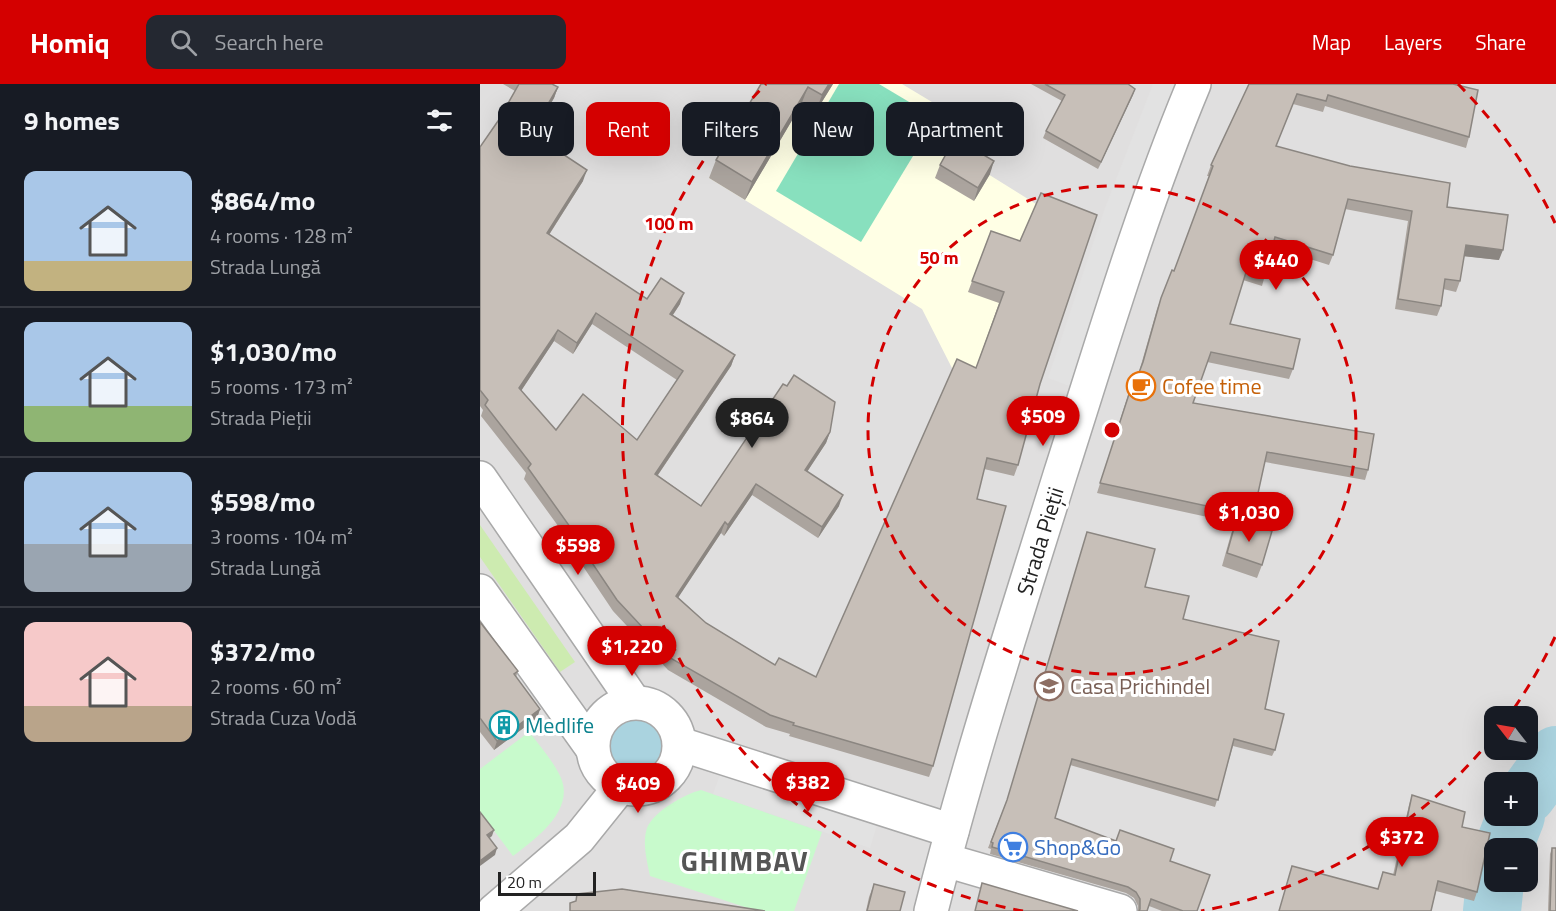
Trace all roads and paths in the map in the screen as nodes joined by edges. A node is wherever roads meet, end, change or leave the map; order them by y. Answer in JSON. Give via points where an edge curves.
{"nodes":[{"id":1,"x":1194,"y":84,"type":"edge"},
{"id":2,"x":480,"y":478,"type":"edge"},
{"id":3,"x":480,"y":591,"type":"edge"},
{"id":4,"x":634,"y":702,"type":"junction"},
{"id":5,"x":680,"y":744,"type":"junction"},
{"id":6,"x":592,"y":748,"type":"junction"},
{"id":7,"x":620,"y":787,"type":"junction"},
{"id":8,"x":948,"y":846,"type":"junction"},
{"id":9,"x":494,"y":911,"type":"edge"},
{"id":10,"x":932,"y":911,"type":"edge"},
{"id":11,"x":1120,"y":911,"type":"edge"}],
"edges":[{"from":1,"to":8,"type":"street","name":"Strada Pieții","via":[[1117,297],[988,705]]},
{"from":2,"to":4,"type":"street"},
{"from":3,"to":6,"type":"street"},
{"from":4,"to":5,"type":"street","via":[[660,709],[670,719]]},
{"from":4,"to":6,"type":"street","via":[[620,705],[599,722]]},
{"from":5,"to":7,"type":"street","via":[[671,771],[661,781],[648,788]]},
{"from":5,"to":8,"type":"street"},
{"from":6,"to":7,"type":"street","via":[[600,772]]},
{"from":7,"to":9,"type":"street","via":[[579,837]]},
{"from":8,"to":10,"type":"street","name":"Strada Pieții"},
{"from":8,"to":11,"type":"street"}]}
